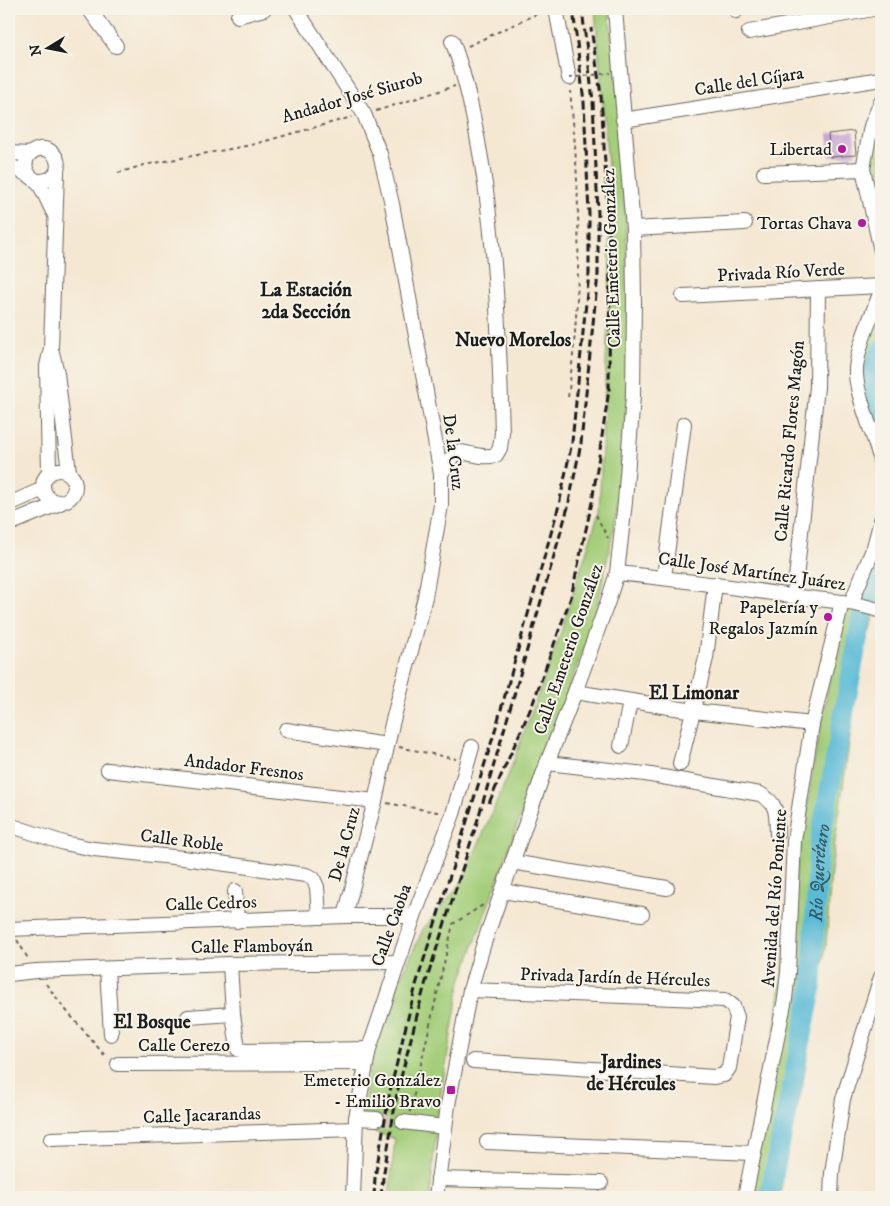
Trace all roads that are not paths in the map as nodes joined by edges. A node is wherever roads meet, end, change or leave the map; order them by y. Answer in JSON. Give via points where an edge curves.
{"nodes":[{"id":1,"x":89,"y":9,"type":"edge"},
{"id":2,"x":264,"y":9,"type":"edge"},
{"id":3,"x":296,"y":9,"type":"edge"},
{"id":4,"x":556,"y":9,"type":"edge"},
{"id":5,"x":615,"y":9,"type":"edge"},
{"id":6,"x":873,"y":9,"type":"edge"},
{"id":7,"x":238,"y":16,"type":"dead end"},
{"id":8,"x":749,"y":32,"type":"dead end"},
{"id":9,"x":116,"y":46,"type":"dead end"},
{"id":10,"x":454,"y":46,"type":"road end"},
{"id":11,"x":569,"y":78,"type":"road end"},
{"id":12,"x":881,"y":79,"type":"edge"},
{"id":13,"x":881,"y":102,"type":"edge"},
{"id":14,"x":623,"y":120,"type":"junction"},
{"id":15,"x":9,"y":153,"type":"edge"},
{"id":16,"x":30,"y":154,"type":"junction"},
{"id":17,"x":9,"y":165,"type":"edge"},
{"id":18,"x":863,"y":169,"type":"junction"},
{"id":19,"x":57,"y":172,"type":"junction"},
{"id":20,"x":764,"y":173,"type":"dead end"},
{"id":21,"x":33,"y":178,"type":"junction"},
{"id":22,"x":55,"y":216,"type":"junction"},
{"id":23,"x":746,"y":223,"type":"dead end"},
{"id":24,"x":633,"y":229,"type":"junction"},
{"id":25,"x":881,"y":251,"type":"edge"},
{"id":26,"x":881,"y":286,"type":"edge"},
{"id":27,"x":818,"y":289,"type":"junction"},
{"id":28,"x":881,"y":291,"type":"edge"},
{"id":29,"x":683,"y":296,"type":"dead end"},
{"id":30,"x":51,"y":348,"type":"junction"},
{"id":31,"x":684,"y":424,"type":"dead end"},
{"id":32,"x":881,"y":461,"type":"edge"},
{"id":33,"x":69,"y":472,"type":"junction"},
{"id":34,"x":49,"y":473,"type":"junction"},
{"id":35,"x":441,"y":474,"type":"junction"},
{"id":36,"x":43,"y":489,"type":"junction"},
{"id":37,"x":60,"y":503,"type":"junction"},
{"id":38,"x":9,"y":504,"type":"edge"},
{"id":39,"x":881,"y":520,"type":"edge"},
{"id":40,"x":9,"y":524,"type":"edge"},
{"id":41,"x":617,"y":572,"type":"junction"},
{"id":42,"x":664,"y":578,"type":"junction"},
{"id":43,"x":716,"y":584,"type":"junction"},
{"id":44,"x":794,"y":596,"type":"junction"},
{"id":45,"x":851,"y":603,"type":"junction"},
{"id":46,"x":880,"y":610,"type":"edge"},
{"id":47,"x":576,"y":692,"type":"junction"},
{"id":48,"x":630,"y":702,"type":"junction"},
{"id":49,"x":694,"y":710,"type":"junction"},
{"id":50,"x":812,"y":724,"type":"junction"},
{"id":51,"x":286,"y":730,"type":"dead end"},
{"id":52,"x":387,"y":745,"type":"junction"},
{"id":53,"x":621,"y":746,"type":"dead end"},
{"id":54,"x":472,"y":747,"type":"dead end"},
{"id":55,"x":547,"y":763,"type":"junction"},
{"id":56,"x":680,"y":764,"type":"dead end"},
{"id":57,"x":108,"y":770,"type":"dead end"},
{"id":58,"x":375,"y":802,"type":"junction"},
{"id":59,"x":9,"y":825,"type":"edge"},
{"id":60,"x":777,"y":834,"type":"dead end"},
{"id":61,"x":512,"y":862,"type":"junction"},
{"id":62,"x":667,"y":888,"type":"dead end"},
{"id":63,"x":502,"y":890,"type":"junction"},
{"id":64,"x":235,"y":891,"type":"dead end"},
{"id":65,"x":642,"y":914,"type":"dead end"},
{"id":66,"x":345,"y":916,"type":"junction"},
{"id":67,"x":414,"y":916,"type":"junction"},
{"id":68,"x":319,"y":917,"type":"junction"},
{"id":69,"x":237,"y":921,"type":"junction"},
{"id":70,"x":9,"y":929,"type":"edge"},
{"id":71,"x":398,"y":962,"type":"junction"},
{"id":72,"x":230,"y":964,"type":"junction"},
{"id":73,"x":107,"y":969,"type":"junction"},
{"id":74,"x":9,"y":974,"type":"edge"},
{"id":75,"x":881,"y":978,"type":"edge"},
{"id":76,"x":470,"y":990,"type":"junction"},
{"id":77,"x":234,"y":1014,"type":"junction"},
{"id":78,"x":188,"y":1017,"type":"dead end"},
{"id":79,"x":111,"y":1034,"type":"dead end"},
{"id":80,"x":369,"y":1049,"type":"junction"},
{"id":81,"x":473,"y":1061,"type":"dead end"},
{"id":82,"x":366,"y":1063,"type":"junction"},
{"id":83,"x":118,"y":1064,"type":"road end"},
{"id":84,"x":377,"y":1119,"type":"tunnel mouth"},
{"id":85,"x":406,"y":1120,"type":"tunnel mouth"},
{"id":86,"x":355,"y":1124,"type":"junction"},
{"id":87,"x":444,"y":1127,"type":"junction"},
{"id":88,"x":51,"y":1139,"type":"dead end"},
{"id":89,"x":487,"y":1142,"type":"dead end"},
{"id":90,"x":753,"y":1153,"type":"junction"},
{"id":91,"x":438,"y":1179,"type":"junction"},
{"id":92,"x":601,"y":1183,"type":"dead end"},
{"id":93,"x":353,"y":1197,"type":"edge"},
{"id":94,"x":436,"y":1197,"type":"edge"},
{"id":95,"x":745,"y":1197,"type":"edge"},
{"id":96,"x":831,"y":1197,"type":"edge"}],
"edges":[{"from":1,"to":9,"type":"street"},
{"from":2,"to":7,"type":"street"},
{"from":3,"to":35,"type":"street","name":"De la Cruz","via":[[364,114],[380,154]]},
{"from":4,"to":11,"type":"street"},
{"from":5,"to":14,"type":"street","name":"Calle Emeterio González"},
{"from":6,"to":8,"type":"street"},
{"from":10,"to":35,"type":"street","via":[[482,159],[491,228],[498,296],[502,433],[496,455],[485,458],[459,452]]},
{"from":12,"to":14,"type":"street","name":"Calle del Cíjara"},
{"from":13,"to":18,"type":"street","via":[[871,126]]},
{"from":14,"to":24,"type":"street","name":"Calle Emeterio González"},
{"from":15,"to":16,"type":"street"},
{"from":16,"to":19,"type":"street","via":[[40,149],[51,152],[58,161]]},
{"from":16,"to":21,"type":"street","via":[[26,164]]},
{"from":17,"to":21,"type":"street"},
{"from":18,"to":20,"type":"street"},
{"from":18,"to":25,"type":"street"},
{"from":19,"to":21,"type":"street","via":[[45,182]]},
{"from":19,"to":22,"type":"street"},
{"from":21,"to":22,"type":"street"},
{"from":22,"to":30,"type":"street"},
{"from":23,"to":24,"type":"street"},
{"from":24,"to":41,"type":"street","name":"Calle Emeterio González","via":[[633,396]]},
{"from":26,"to":27,"type":"street","name":"Privada Río Verde"},
{"from":27,"to":29,"type":"street","name":"Privada Río Verde"},
{"from":27,"to":44,"type":"street","name":"Calle Ricardo Flores Magón","via":[[817,387]]},
{"from":28,"to":32,"type":"street","via":[[860,348],[856,369],[864,408]]},
{"from":30,"to":33,"type":"street","via":[[58,373]]},
{"from":30,"to":34,"type":"street","via":[[47,366]]},
{"from":31,"to":42,"type":"street"},
{"from":33,"to":34,"type":"street","via":[[55,470]]},
{"from":33,"to":37,"type":"street","via":[[76,487],[74,495]]},
{"from":34,"to":36,"type":"street"},
{"from":35,"to":52,"type":"street","name":"De la Cruz","via":[[441,505],[426,596]]},
{"from":36,"to":37,"type":"street","via":[[52,501]]},
{"from":36,"to":38,"type":"street"},
{"from":37,"to":40,"type":"street"},
{"from":39,"to":45,"type":"street","name":"Avenida del Río Poniente"},
{"from":41,"to":42,"type":"street","name":"Calle José Martínez Juárez"},
{"from":41,"to":47,"type":"street","name":"Calle Emeterio González"},
{"from":42,"to":43,"type":"street","name":"Calle José Martínez Juárez"},
{"from":43,"to":44,"type":"street","name":"Calle José Martínez Juárez"},
{"from":43,"to":49,"type":"street","via":[[706,658]]},
{"from":44,"to":45,"type":"street","name":"Calle José Martínez Juárez"},
{"from":45,"to":46,"type":"street","name":"Calle José Martínez Juárez"},
{"from":45,"to":50,"type":"street","name":"Avenida del Río Poniente"},
{"from":47,"to":48,"type":"street"},
{"from":47,"to":55,"type":"street","name":"Calle Emeterio González"},
{"from":48,"to":49,"type":"street"},
{"from":48,"to":53,"type":"street"},
{"from":49,"to":50,"type":"street"},
{"from":49,"to":56,"type":"street"},
{"from":50,"to":90,"type":"street","name":"Avenida del Río Poniente","via":[[794,841],[785,999]]},
{"from":51,"to":52,"type":"street"},
{"from":52,"to":58,"type":"street","name":"De la Cruz"},
{"from":54,"to":67,"type":"street","name":"Calle Caoba","via":[[453,814]]},
{"from":55,"to":60,"type":"street","via":[[645,774],[760,794],[770,799],[775,807]]},
{"from":55,"to":61,"type":"street","name":"Calle Emeterio González"},
{"from":57,"to":58,"type":"street","name":"Andador Fresnos"},
{"from":58,"to":66,"type":"street","name":"De la Cruz"},
{"from":59,"to":68,"type":"street","name":"Calle Roble","via":[[94,850],[306,875],[314,878],[317,887]]},
{"from":61,"to":62,"type":"street"},
{"from":61,"to":63,"type":"street","name":"Calle Emeterio González"},
{"from":63,"to":65,"type":"street"},
{"from":63,"to":76,"type":"street","name":"Calle Emeterio González"},
{"from":64,"to":69,"type":"street"},
{"from":66,"to":67,"type":"street","name":"Calle Cedros"},
{"from":66,"to":68,"type":"street","name":"Calle Cedros"},
{"from":67,"to":71,"type":"street","name":"Calle Caoba"},
{"from":68,"to":69,"type":"street","name":"Calle Cedros"},
{"from":69,"to":70,"type":"street","name":"Calle Cedros"},
{"from":71,"to":72,"type":"street","name":"Calle Flamboyán"},
{"from":71,"to":80,"type":"street","name":"Calle Caoba"},
{"from":72,"to":73,"type":"street","name":"Calle Flamboyán"},
{"from":72,"to":77,"type":"street","name":"Calle Cerezo"},
{"from":73,"to":74,"type":"street","name":"Calle Flamboyán"},
{"from":73,"to":79,"type":"street"},
{"from":75,"to":96,"type":"street","via":[[843,1099]]},
{"from":76,"to":81,"type":"street","name":"Privada Jardín de Hércules","via":[[725,1000],[733,1006],[737,1017],[729,1068],[724,1075],[714,1077]]},
{"from":76,"to":87,"type":"street","name":"Calle Emeterio González"},
{"from":77,"to":78,"type":"street"},
{"from":77,"to":80,"type":"street","name":"Calle Cerezo","via":[[236,1043],[238,1049],[244,1051]]},
{"from":80,"to":82,"type":"street","name":"Calle Caoba"},
{"from":82,"to":83,"type":"street","name":"Calle Cerezo"},
{"from":82,"to":86,"type":"street","name":"Calle Caoba"},
{"from":84,"to":86,"type":"street","name":"Calle Jacarandas"},
{"from":85,"to":87,"type":"street"},
{"from":86,"to":88,"type":"street","name":"Calle Jacarandas"},
{"from":86,"to":93,"type":"street","name":"Calle Caoba"},
{"from":87,"to":91,"type":"street","name":"Calle Emeterio González"},
{"from":89,"to":90,"type":"street"},
{"from":90,"to":95,"type":"street","name":"Avenida del Río Poniente"},
{"from":91,"to":92,"type":"street"},
{"from":91,"to":94,"type":"street","name":"Calle Emeterio González"}]}
